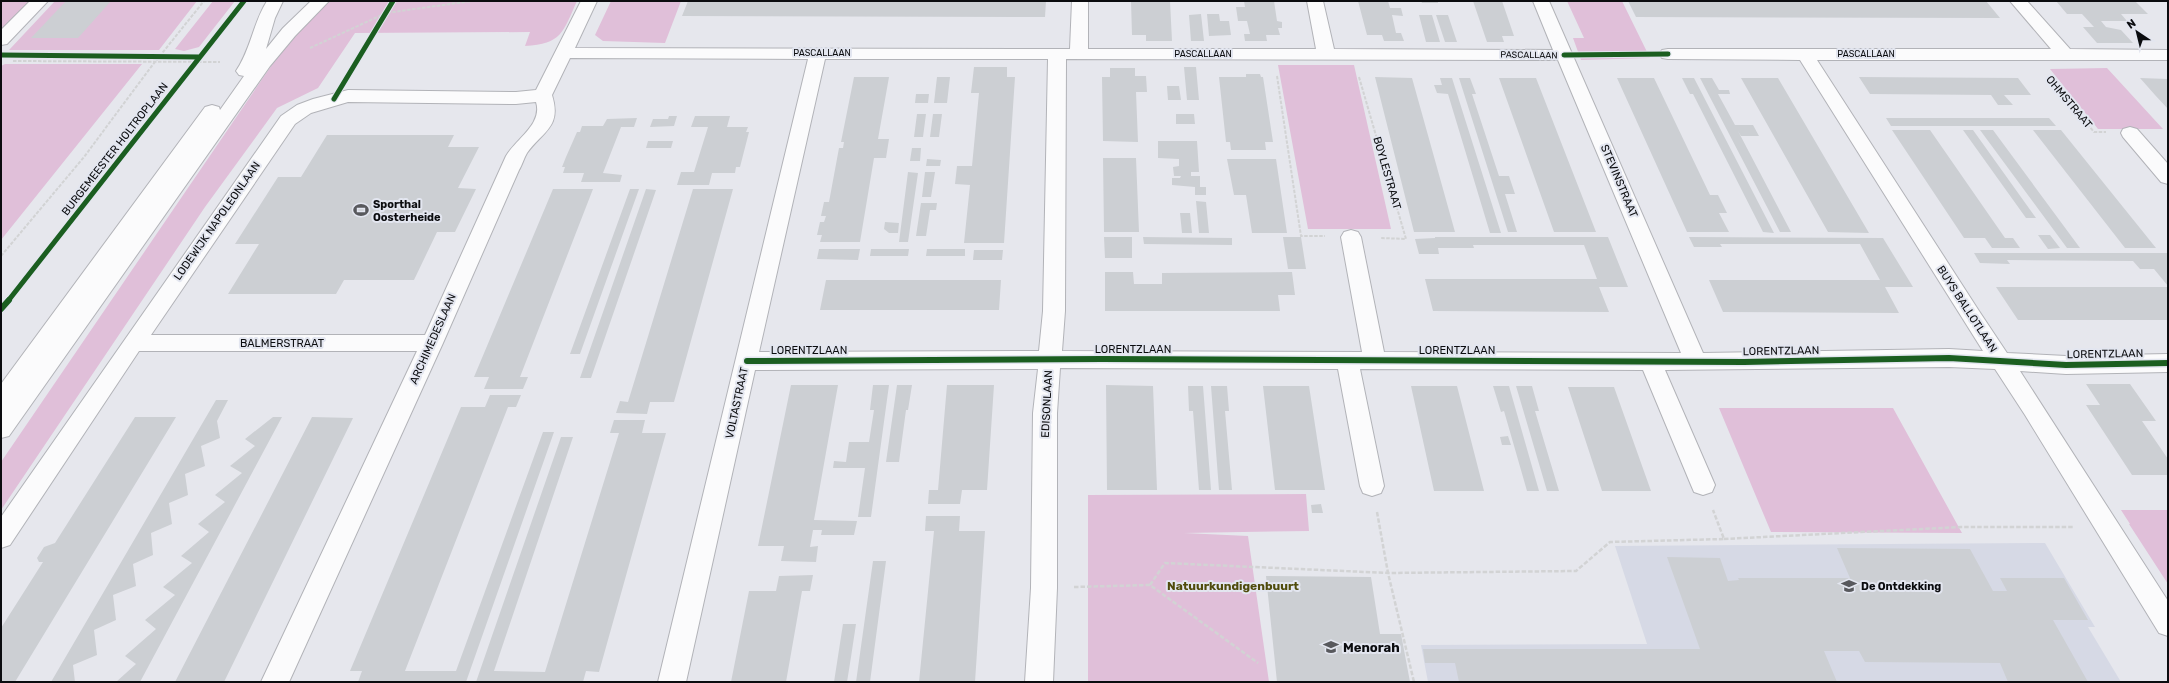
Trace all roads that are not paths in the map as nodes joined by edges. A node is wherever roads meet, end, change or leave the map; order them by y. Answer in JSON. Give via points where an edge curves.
{"nodes":[{"id":1,"x":40,"y":1,"type":"edge"},
{"id":2,"x":275,"y":1,"type":"edge"},
{"id":3,"x":321,"y":1,"type":"edge"},
{"id":4,"x":589,"y":1,"type":"edge"},
{"id":5,"x":1080,"y":1,"type":"edge"},
{"id":6,"x":1315,"y":1,"type":"edge"},
{"id":7,"x":1541,"y":1,"type":"edge"},
{"id":8,"x":2018,"y":1,"type":"edge"},
{"id":9,"x":4,"y":48,"type":"edge"},
{"id":10,"x":565,"y":53,"type":"junction"},
{"id":11,"x":818,"y":53,"type":"junction"},
{"id":12,"x":1057,"y":54,"type":"junction"},
{"id":13,"x":1079,"y":54,"type":"junction"},
{"id":14,"x":1326,"y":54,"type":"junction"},
{"id":15,"x":1668,"y":54,"type":"dead end"},
{"id":16,"x":1805,"y":54,"type":"junction"},
{"id":17,"x":1564,"y":55,"type":"junction"},
{"id":18,"x":2065,"y":55,"type":"junction"},
{"id":19,"x":2168,"y":55,"type":"edge"},
{"id":20,"x":258,"y":62,"type":"junction"},
{"id":21,"x":543,"y":95,"type":"junction"},
{"id":22,"x":2130,"y":133,"type":"road end"},
{"id":23,"x":2168,"y":177,"type":"edge"},
{"id":24,"x":1351,"y":237,"type":"road end"},
{"id":25,"x":132,"y":343,"type":"junction"},
{"id":26,"x":432,"y":343,"type":"junction"},
{"id":27,"x":1050,"y":360,"type":"junction"},
{"id":28,"x":1347,"y":360,"type":"junction"},
{"id":29,"x":1375,"y":360,"type":"junction"},
{"id":30,"x":747,"y":361,"type":"junction"},
{"id":31,"x":1650,"y":361,"type":"junction"},
{"id":32,"x":1695,"y":361,"type":"junction"},
{"id":33,"x":2001,"y":361,"type":"junction"},
{"id":34,"x":2168,"y":363,"type":"edge"},
{"id":35,"x":1,"y":402,"type":"edge"},
{"id":36,"x":1,"y":429,"type":"edge"},
{"id":37,"x":1703,"y":485,"type":"road end"},
{"id":38,"x":1372,"y":486,"type":"road end"},
{"id":39,"x":1,"y":537,"type":"edge"},
{"id":40,"x":2168,"y":624,"type":"edge"},
{"id":41,"x":275,"y":682,"type":"edge"},
{"id":42,"x":672,"y":682,"type":"edge"},
{"id":43,"x":1039,"y":682,"type":"edge"}],
"edges":[{"from":1,"to":9,"type":"street"},
{"from":2,"to":20,"type":"street","via":[[267,17]]},
{"from":3,"to":20,"type":"street"},
{"from":4,"to":10,"type":"street"},
{"from":5,"to":13,"type":"street"},
{"from":6,"to":14,"type":"street"},
{"from":7,"to":17,"type":"street","name":"STEVINSTRAAT"},
{"from":8,"to":18,"type":"street"},
{"from":10,"to":11,"type":"street","name":"PASCALLAAN"},
{"from":10,"to":21,"type":"street"},
{"from":11,"to":12,"type":"street","name":"PASCALLAAN"},
{"from":11,"to":30,"type":"street","name":"VOLTASTRAAT","via":[[756,313]]},
{"from":12,"to":13,"type":"street","name":"PASCALLAAN"},
{"from":12,"to":27,"type":"street","name":"EDISONLAAN","via":[[1054,311]]},
{"from":13,"to":14,"type":"street","name":"PASCALLAAN"},
{"from":14,"to":17,"type":"street","name":"PASCALLAAN"},
{"from":15,"to":16,"type":"street","name":"PASCALLAAN"},
{"from":16,"to":18,"type":"street","name":"PASCALLAAN"},
{"from":16,"to":33,"type":"street","name":"BUYS BALLOTLAAN"},
{"from":17,"to":32,"type":"street","name":"STEVINSTRAAT"},
{"from":18,"to":19,"type":"street","name":"PASCALLAAN"},
{"from":20,"to":35,"type":"street","via":[[184,146]]},
{"from":20,"to":36,"type":"street"},
{"from":21,"to":25,"type":"street","name":"LODEWIJK NAPOLEONLAAN","via":[[516,98],[348,96],[304,109],[288,120],[275,137]]},
{"from":21,"to":26,"type":"street","name":"ARCHIMEDESLAAN","via":[[548,106],[545,120],[538,132],[521,148],[509,170]]},
{"from":22,"to":23,"type":"street"},
{"from":24,"to":29,"type":"street"},
{"from":25,"to":26,"type":"street","name":"BALMERSTRAAT"},
{"from":25,"to":39,"type":"street","name":"LODEWIJK NAPOLEONLAAN"},
{"from":26,"to":41,"type":"street","name":"ARCHIMEDESLAAN"},
{"from":27,"to":28,"type":"street","name":"LORENTZLAAN"},
{"from":27,"to":30,"type":"street","name":"LORENTZLAAN"},
{"from":27,"to":43,"type":"street","name":"EDISONLAAN","via":[[1046,413],[1044,588]]},
{"from":28,"to":29,"type":"street","name":"LORENTZLAAN"},
{"from":28,"to":38,"type":"street"},
{"from":29,"to":31,"type":"street","name":"LORENTZLAAN"},
{"from":30,"to":42,"type":"street","name":"VOLTASTRAAT"},
{"from":31,"to":32,"type":"street","name":"LORENTZLAAN"},
{"from":31,"to":37,"type":"street"},
{"from":32,"to":33,"type":"street","name":"LORENTZLAAN","via":[[1949,358]]},
{"from":33,"to":34,"type":"street","name":"LORENTZLAAN","via":[[2066,365]]},
{"from":33,"to":40,"type":"street","name":"BUYS BALLOTLAAN"}]}
